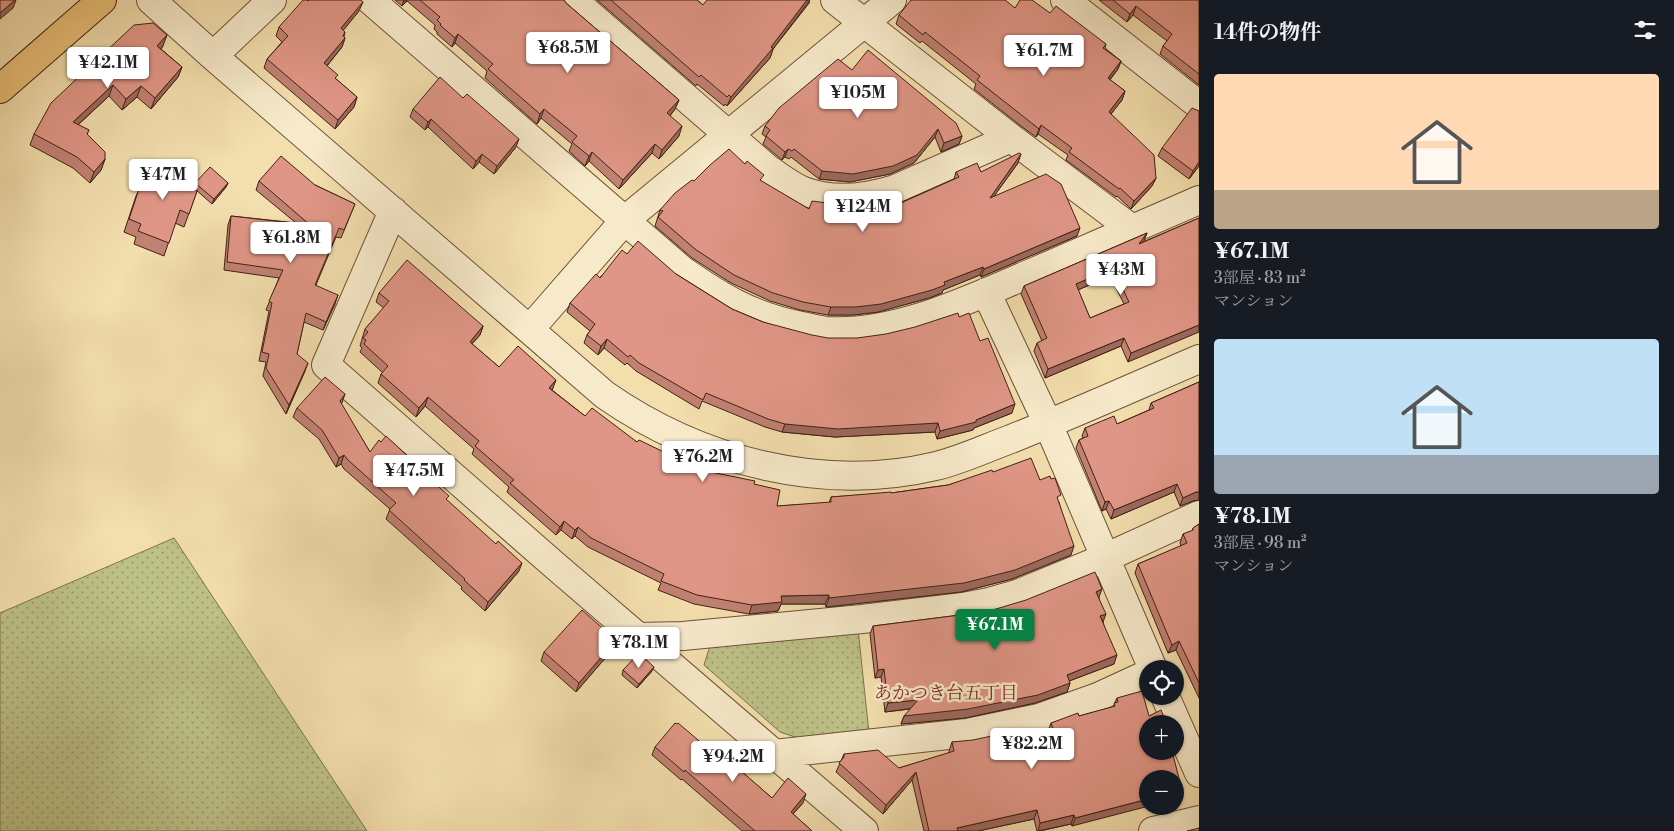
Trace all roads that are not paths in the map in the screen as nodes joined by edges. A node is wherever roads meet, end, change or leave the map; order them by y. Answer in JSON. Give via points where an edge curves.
{"nodes":[{"id":1,"x":102,"y":0,"type":"edge"},
{"id":2,"x":151,"y":0,"type":"edge"},
{"id":3,"x":272,"y":0,"type":"edge"},
{"id":4,"x":370,"y":0,"type":"edge"},
{"id":5,"x":573,"y":0,"type":"edge"},
{"id":6,"x":835,"y":0,"type":"edge"},
{"id":7,"x":892,"y":0,"type":"edge"},
{"id":8,"x":1065,"y":0,"type":"edge"},
{"id":9,"x":865,"y":23,"type":"junction"},
{"id":10,"x":213,"y":56,"type":"junction"},
{"id":11,"x":0,"y":89,"type":"edge"},
{"id":12,"x":1199,"y":105,"type":"edge"},
{"id":13,"x":728,"y":134,"type":"junction"},
{"id":14,"x":1011,"y":138,"type":"junction"},
{"id":15,"x":1199,"y":200,"type":"edge"},
{"id":16,"x":393,"y":211,"type":"junction"},
{"id":17,"x":625,"y":220,"type":"junction"},
{"id":18,"x":1132,"y":229,"type":"junction"},
{"id":19,"x":986,"y":292,"type":"junction"},
{"id":20,"x":530,"y":329,"type":"junction"},
{"id":21,"x":1199,"y":359,"type":"edge"},
{"id":22,"x":1048,"y":424,"type":"junction"},
{"id":23,"x":1199,"y":515,"type":"edge"},
{"id":24,"x":1105,"y":558,"type":"junction"},
{"id":25,"x":639,"y":637,"type":"junction"},
{"id":26,"x":1149,"y":660,"type":"edge"},
{"id":27,"x":1139,"y":678,"type":"edge"},
{"id":28,"x":1169,"y":705,"type":"edge"},
{"id":29,"x":774,"y":754,"type":"junction"},
{"id":30,"x":1199,"y":774,"type":"edge"},
{"id":31,"x":1199,"y":820,"type":"edge"},
{"id":32,"x":864,"y":831,"type":"edge"},
{"id":33,"x":1153,"y":831,"type":"edge"}],
"edges":[{"from":1,"to":11,"type":"main road"},
{"from":2,"to":10,"type":"street"},
{"from":3,"to":10,"type":"street"},
{"from":4,"to":17,"type":"street"},
{"from":5,"to":13,"type":"street"},
{"from":6,"to":9,"type":"street"},
{"from":7,"to":9,"type":"street"},
{"from":8,"to":12,"type":"street"},
{"from":9,"to":13,"type":"street"},
{"from":9,"to":14,"type":"street"},
{"from":10,"to":16,"type":"street"},
{"from":13,"to":14,"type":"street","via":[[789,183],[806,192],[837,198],[859,198],[895,189]]},
{"from":13,"to":17,"type":"street"},
{"from":14,"to":18,"type":"street"},
{"from":15,"to":18,"type":"street"},
{"from":16,"to":20,"type":"street"},
{"from":16,"to":25,"type":"street","via":[[326,366]]},
{"from":17,"to":19,"type":"street","via":[[682,270],[734,304],[780,322],[824,331],[876,329],[912,320]]},
{"from":17,"to":20,"type":"street"},
{"from":18,"to":19,"type":"street"},
{"from":19,"to":22,"type":"street"},
{"from":20,"to":22,"type":"street","via":[[632,414],[695,445],[758,465],[834,475],[874,476],[911,472],[947,463]]},
{"from":21,"to":22,"type":"street"},
{"from":22,"to":24,"type":"street"},
{"from":23,"to":24,"type":"street"},
{"from":24,"to":25,"type":"street","via":[[1017,594],[963,607],[693,635]]},
{"from":24,"to":26,"type":"street"},
{"from":25,"to":29,"type":"street"},
{"from":27,"to":29,"type":"street","via":[[1098,697],[1030,720],[966,733]]},
{"from":28,"to":30,"type":"street"},
{"from":29,"to":32,"type":"street"},
{"from":31,"to":33,"type":"street"}]}
